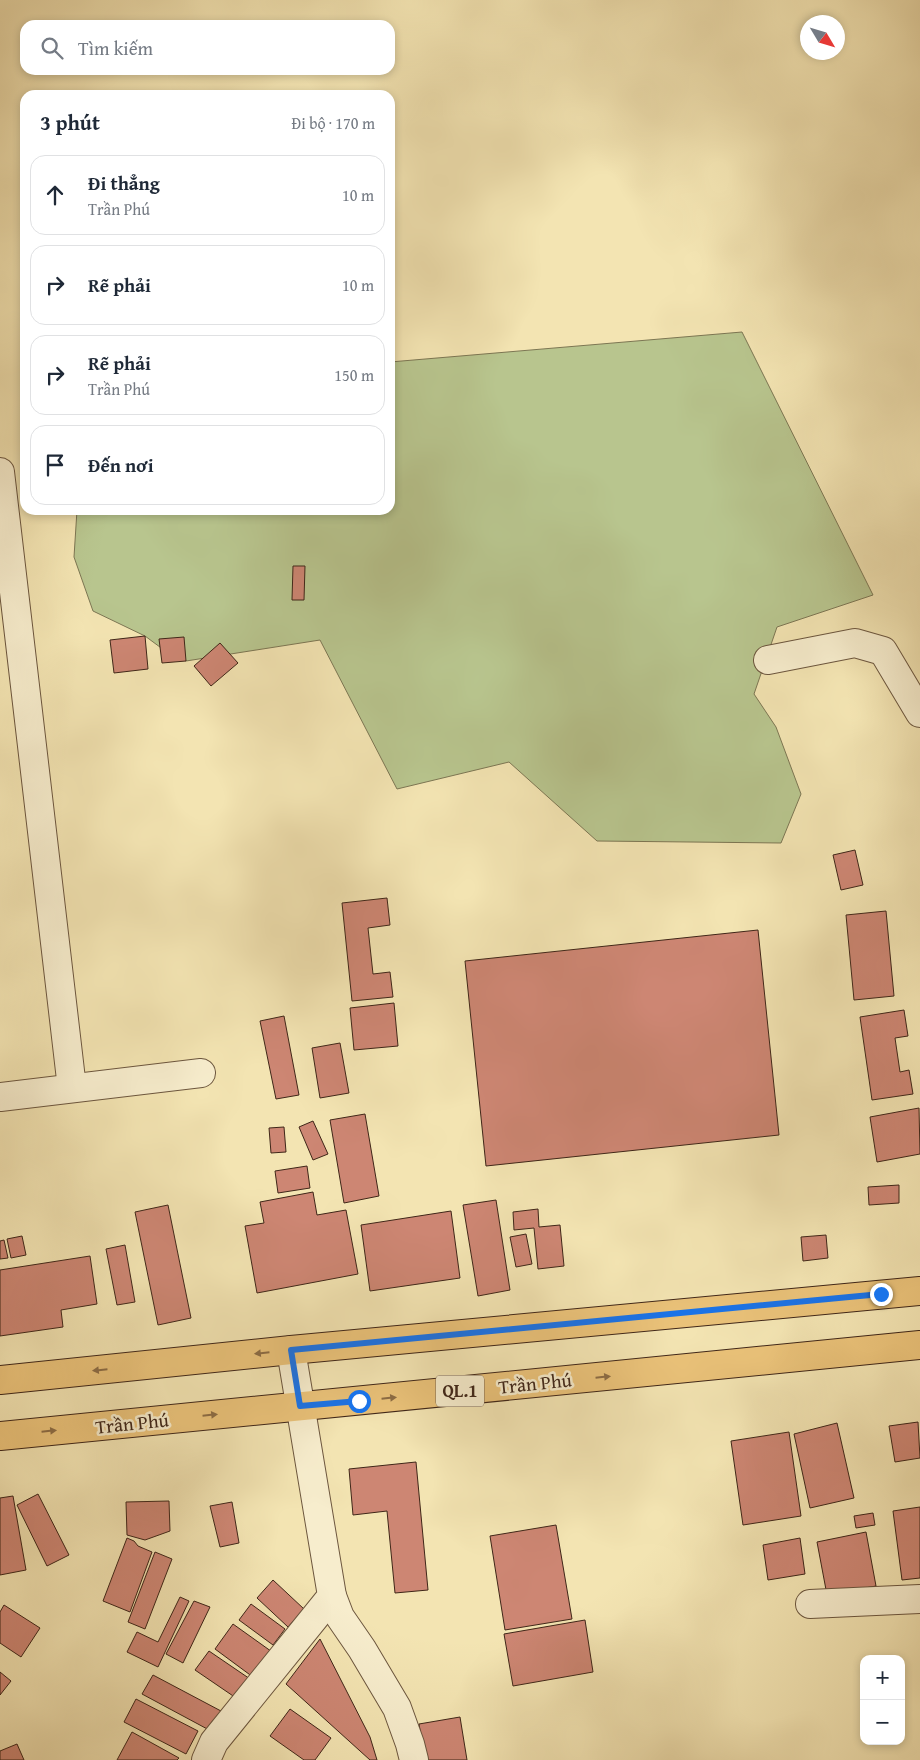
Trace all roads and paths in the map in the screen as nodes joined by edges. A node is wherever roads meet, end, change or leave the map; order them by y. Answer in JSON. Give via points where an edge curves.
{"nodes":[{"id":1,"x":0,"y":472,"type":"edge"},
{"id":2,"x":768,"y":660,"type":"dead end"},
{"id":3,"x":920,"y":713,"type":"edge"},
{"id":4,"x":201,"y":1073,"type":"dead end"},
{"id":5,"x":72,"y":1088,"type":"junction"},
{"id":6,"x":0,"y":1097,"type":"edge"},
{"id":7,"x":920,"y":1291,"type":"edge"},
{"id":8,"x":920,"y":1345,"type":"edge"},
{"id":9,"x":291,"y":1350,"type":"junction"},
{"id":10,"x":0,"y":1380,"type":"edge"},
{"id":11,"x":300,"y":1406,"type":"junction"},
{"id":12,"x":0,"y":1436,"type":"edge"},
{"id":13,"x":332,"y":1596,"type":"junction"},
{"id":14,"x":920,"y":1599,"type":"edge"},
{"id":15,"x":810,"y":1604,"type":"dead end"},
{"id":16,"x":206,"y":1760,"type":"edge"},
{"id":17,"x":414,"y":1760,"type":"edge"}],
"edges":[{"from":1,"to":5,"type":"street"},
{"from":2,"to":3,"type":"street","via":[[855,643],[883,651]]},
{"from":4,"to":5,"type":"street"},
{"from":5,"to":6,"type":"street"},
{"from":7,"to":9,"type":"main road"},
{"from":11,"to":8,"type":"main road","name":"Trần Phú","number":"QL.1","one_way":true},
{"from":9,"to":10,"type":"main road","one_way":true},
{"from":9,"to":11,"type":"street"},
{"from":12,"to":11,"type":"main road","name":"Trần Phú","number":"QL.1","one_way":true},
{"from":11,"to":13,"type":"street"},
{"from":13,"to":16,"type":"street","via":[[214,1742]]},
{"from":13,"to":17,"type":"street","via":[[340,1617],[397,1708]]},
{"from":14,"to":15,"type":"street"}]}
